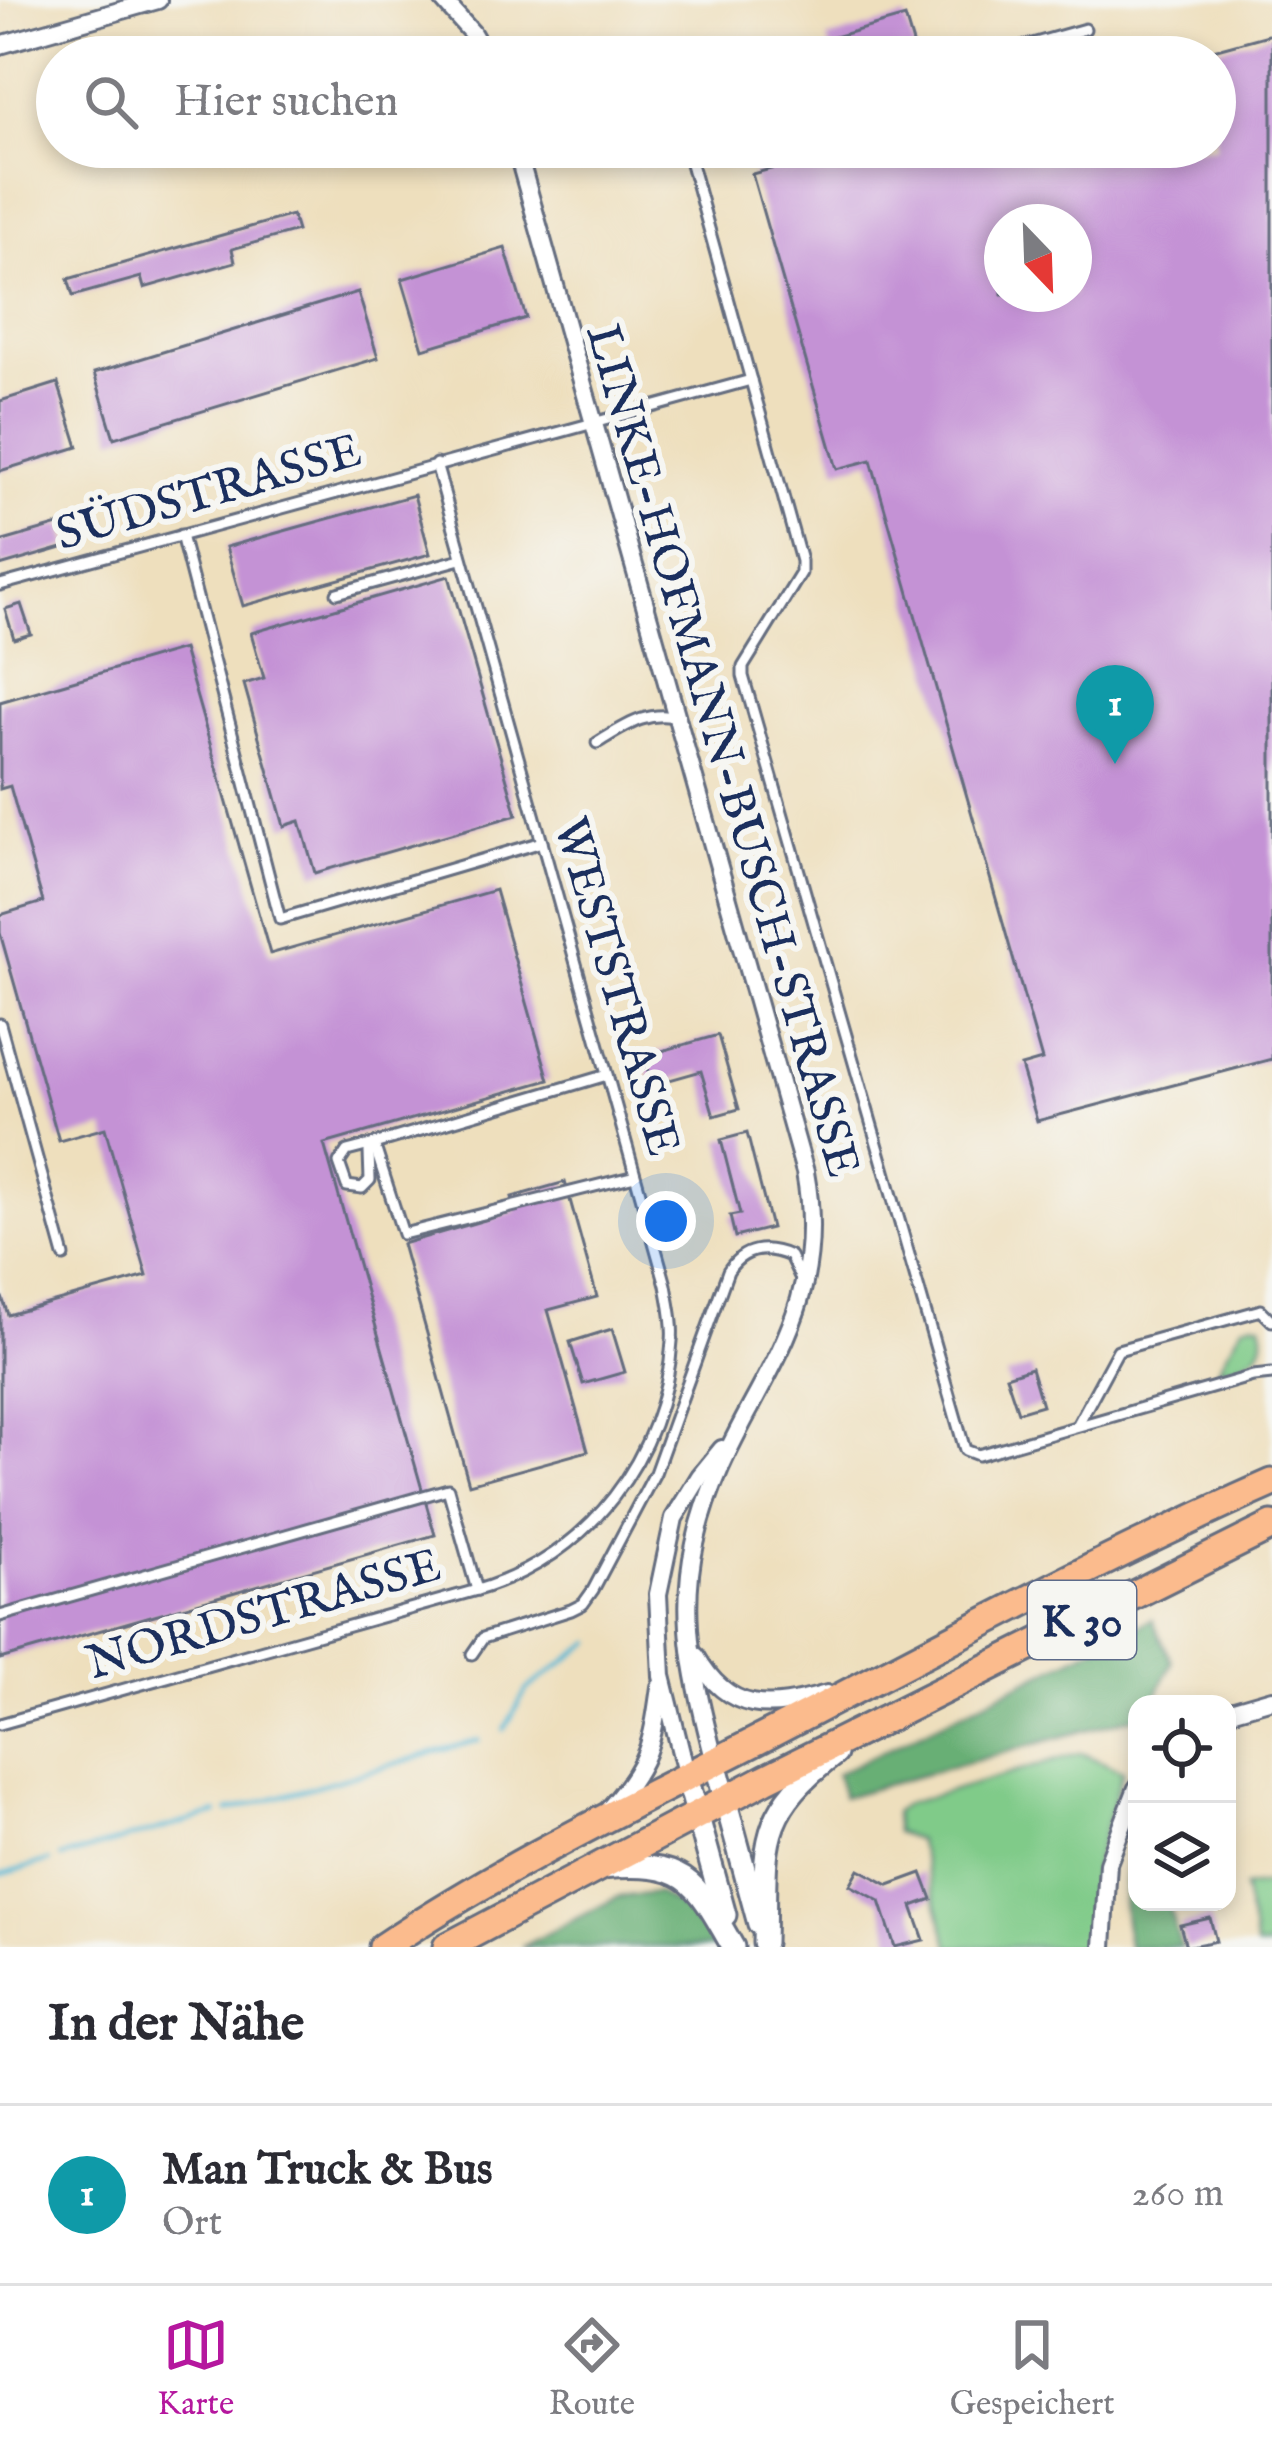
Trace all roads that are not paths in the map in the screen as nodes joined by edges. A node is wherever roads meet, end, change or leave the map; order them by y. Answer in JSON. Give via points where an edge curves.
{"nodes":[{"id":1,"x":158,"y":0,"type":"edge"},
{"id":2,"x":443,"y":0,"type":"edge"},
{"id":3,"x":1085,"y":29,"type":"dead end"},
{"id":4,"x":472,"y":36,"type":"edge"},
{"id":5,"x":1060,"y":36,"type":"edge"},
{"id":6,"x":0,"y":45,"type":"edge"},
{"id":7,"x":523,"y":168,"type":"edge"},
{"id":8,"x":692,"y":168,"type":"edge"},
{"id":9,"x":751,"y":380,"type":"junction"},
{"id":10,"x":596,"y":424,"type":"junction"},
{"id":11,"x":436,"y":464,"type":"junction"},
{"id":12,"x":181,"y":535,"type":"junction"},
{"id":13,"x":461,"y":559,"type":"junction"},
{"id":14,"x":0,"y":585,"type":"edge"},
{"id":15,"x":337,"y":593,"type":"dead end"},
{"id":16,"x":679,"y":718,"type":"junction"},
{"id":17,"x":597,"y":743,"type":"dead end"},
{"id":18,"x":542,"y":842,"type":"junction"},
{"id":19,"x":0,"y":1024,"type":"edge"},
{"id":20,"x":607,"y":1075,"type":"junction"},
{"id":21,"x":374,"y":1144,"type":"junction"},
{"id":22,"x":635,"y":1176,"type":"junction"},
{"id":23,"x":64,"y":1256,"type":"dead end"},
{"id":24,"x":805,"y":1292,"type":"junction"},
{"id":25,"x":1272,"y":1321,"type":"edge"},
{"id":26,"x":1272,"y":1374,"type":"edge"},
{"id":27,"x":1078,"y":1424,"type":"junction"},
{"id":28,"x":734,"y":1435,"type":"junction"},
{"id":29,"x":1272,"y":1483,"type":"edge"},
{"id":30,"x":1272,"y":1526,"type":"edge"},
{"id":31,"x":477,"y":1590,"type":"junction"},
{"id":32,"x":0,"y":1616,"type":"edge"},
{"id":33,"x":690,"y":1646,"type":"junction"},
{"id":34,"x":472,"y":1654,"type":"dead end"},
{"id":35,"x":662,"y":1676,"type":"junction"},
{"id":36,"x":863,"y":1684,"type":"junction"},
{"id":37,"x":1272,"y":1699,"type":"edge"},
{"id":38,"x":1236,"y":1709,"type":"edge"},
{"id":39,"x":0,"y":1724,"type":"edge"},
{"id":40,"x":870,"y":1727,"type":"junction"},
{"id":41,"x":715,"y":1762,"type":"junction"},
{"id":42,"x":687,"y":1777,"type":"junction"},
{"id":43,"x":724,"y":1801,"type":"junction"},
{"id":44,"x":1131,"y":1803,"type":"edge"},
{"id":45,"x":697,"y":1815,"type":"junction"},
{"id":46,"x":601,"y":1819,"type":"junction"},
{"id":47,"x":596,"y":1868,"type":"junction"},
{"id":48,"x":765,"y":1945,"type":"edge"},
{"id":49,"x":383,"y":1947,"type":"edge"},
{"id":50,"x":447,"y":1947,"type":"edge"},
{"id":51,"x":733,"y":1947,"type":"edge"},
{"id":52,"x":1103,"y":1947,"type":"edge"}],
"edges":[{"from":1,"to":6,"type":"street"},
{"from":2,"to":4,"type":"street"},
{"from":3,"to":5,"type":"lane"},
{"from":7,"to":10,"type":"street","name":"LINKE-HOFMANN-BUSCH-STRASSE"},
{"from":8,"to":9,"type":"lane"},
{"from":9,"to":10,"type":"lane","name":"SÜDSTRASSE"},
{"from":9,"to":27,"type":"lane","via":[[801,573],[743,676],[958,1435],[964,1450],[978,1455]]},
{"from":10,"to":11,"type":"lane","name":"SÜDSTRASSE"},
{"from":10,"to":16,"type":"street","name":"LINKE-HOFMANN-BUSCH-STRASSE"},
{"from":11,"to":12,"type":"lane","name":"SÜDSTRASSE"},
{"from":11,"to":13,"type":"lane","name":"WESTSTRASSE"},
{"from":12,"to":14,"type":"lane","name":"SÜDSTRASSE"},
{"from":12,"to":18,"type":"lane","via":[[280,919]]},
{"from":13,"to":15,"type":"lane"},
{"from":13,"to":18,"type":"lane","name":"WESTSTRASSE"},
{"from":16,"to":17,"type":"lane","via":[[639,718]]},
{"from":16,"to":24,"type":"street","name":"LINKE-HOFMANN-BUSCH-STRASSE","via":[[806,1172],[813,1215]]},
{"from":18,"to":20,"type":"lane","name":"WESTSTRASSE"},
{"from":19,"to":23,"type":"lane"},
{"from":20,"to":21,"type":"lane"},
{"from":20,"to":22,"type":"lane","name":"WESTSTRASSE"},
{"from":21,"to":21,"type":"lane","via":[[339,1162],[347,1186],[370,1180]]},
{"from":21,"to":22,"type":"lane","via":[[403,1234]]},
{"from":22,"to":31,"type":"lane","name":"WESTSTRASSE","via":[[673,1335],[667,1390],[649,1441],[573,1542]]},
{"from":24,"to":28,"type":"street","name":"LINKE-HOFMANN-BUSCH-STRASSE"},
{"from":24,"to":34,"type":"lane","via":[[790,1256],[748,1250],[737,1257],[655,1473],[593,1590],[571,1610],[483,1638]]},
{"from":25,"to":27,"type":"lane","via":[[1262,1310],[1118,1350]]},
{"from":26,"to":27,"type":"lane"},
{"from":28,"to":33,"type":"street","name":"LINKE-HOFMANN-BUSCH-STRASSE","via":[[695,1540]]},
{"from":28,"to":35,"type":"street","name":"LINKE-HOFMANN-BUSCH-STRASSE","via":[[674,1518],[658,1594]]},
{"from":29,"to":36,"type":"main road","number":"K 30","via":[[1043,1588]]},
{"from":30,"to":40,"type":"main road","number":"K 30"},
{"from":31,"to":32,"type":"lane","via":[[448,1489]]},
{"from":31,"to":39,"type":"lane","name":"NORDSTRASSE"},
{"from":33,"to":36,"type":"street","via":[[722,1691],[766,1708]]},
{"from":33,"to":41,"type":"street","name":"LINKE-HOFMANN-BUSCH-STRASSE"},
{"from":35,"to":42,"type":"street","name":"LINKE-HOFMANN-BUSCH-STRASSE"},
{"from":35,"to":46,"type":"street","via":[[651,1751]]},
{"from":36,"to":41,"type":"main road","number":"K 30"},
{"from":37,"to":38,"type":"street"},
{"from":40,"to":43,"type":"main road","number":"K 30"},
{"from":40,"to":48,"type":"street","via":[[807,1775],[778,1810],[766,1859]]},
{"from":41,"to":42,"type":"main road","number":"K 30"},
{"from":41,"to":43,"type":"street"},
{"from":42,"to":45,"type":"street"},
{"from":42,"to":46,"type":"main road","number":"K 30"},
{"from":43,"to":45,"type":"main road","number":"K 30"},
{"from":43,"to":48,"type":"street"},
{"from":44,"to":52,"type":"street","via":[[1108,1863]]},
{"from":45,"to":47,"type":"main road","number":"K 30"},
{"from":45,"to":51,"type":"street"},
{"from":46,"to":49,"type":"main road","number":"K 30"},
{"from":47,"to":50,"type":"main road","number":"K 30"},
{"from":47,"to":51,"type":"street","via":[[653,1867],[684,1876],[704,1894]]}]}
